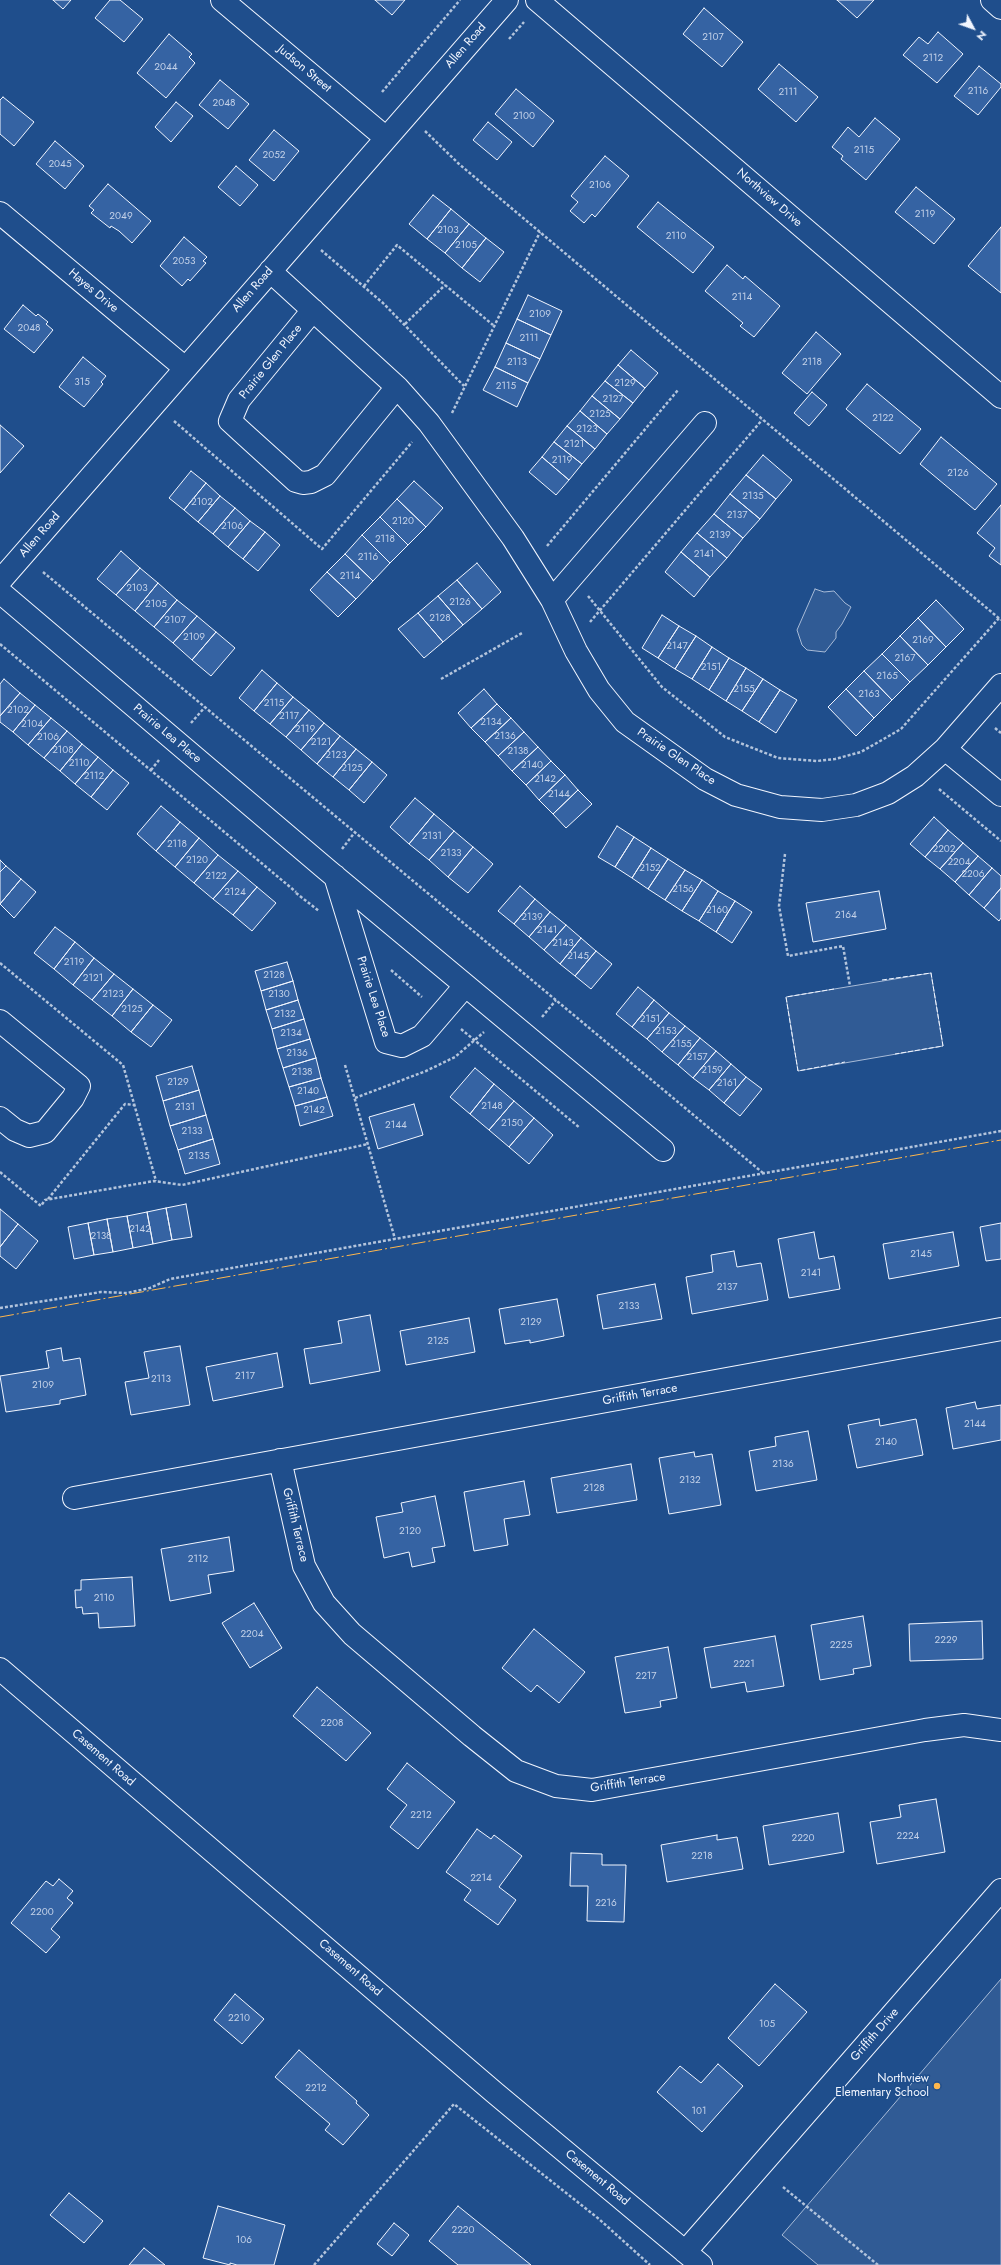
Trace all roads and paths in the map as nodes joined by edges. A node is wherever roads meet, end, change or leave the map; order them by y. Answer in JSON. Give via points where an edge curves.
{"nodes":[{"id":1,"x":222,"y":0,"type":"edge"},
{"id":2,"x":460,"y":0,"type":"edge"},
{"id":3,"x":507,"y":0,"type":"edge"},
{"id":4,"x":537,"y":0,"type":"edge"},
{"id":5,"x":992,"y":0,"type":"edge"},
{"id":6,"x":1001,"y":8,"type":"edge"},
{"id":7,"x":382,"y":92,"type":"dead end"},
{"id":8,"x":407,"y":114,"type":"junction"},
{"id":9,"x":386,"y":138,"type":"junction"},
{"id":10,"x":0,"y":213,"type":"edge"},
{"id":11,"x":540,"y":232,"type":"junction"},
{"id":12,"x":322,"y":251,"type":"dead end"},
{"id":13,"x":270,"y":271,"type":"junction"},
{"id":14,"x":445,"y":284,"type":"junction"},
{"id":15,"x":364,"y":286,"type":"junction"},
{"id":16,"x":313,"y":310,"type":"junction"},
{"id":17,"x":405,"y":324,"type":"junction"},
{"id":18,"x":493,"y":325,"type":"junction"},
{"id":19,"x":186,"y":368,"type":"junction"},
{"id":20,"x":397,"y":386,"type":"junction"},
{"id":21,"x":464,"y":386,"type":"junction"},
{"id":22,"x":678,"y":390,"type":"dead end"},
{"id":23,"x":1001,"y":397,"type":"edge"},
{"id":24,"x":456,"y":418,"type":"dead end"},
{"id":25,"x":762,"y":420,"type":"junction"},
{"id":26,"x":705,"y":423,"type":"dead end"},
{"id":27,"x":543,"y":540,"type":"dead end"},
{"id":28,"x":547,"y":547,"type":"junction"},
{"id":29,"x":43,"y":572,"type":"dead end"},
{"id":30,"x":573,"y":577,"type":"junction"},
{"id":31,"x":0,"y":581,"type":"edge"},
{"id":32,"x":0,"y":592,"type":"edge"},
{"id":33,"x":552,"y":600,"type":"junction"},
{"id":34,"x":599,"y":612,"type":"junction"},
{"id":35,"x":1000,"y":619,"type":"edge"},
{"id":36,"x":522,"y":633,"type":"dead end"},
{"id":37,"x":572,"y":643,"type":"junction"},
{"id":38,"x":0,"y":644,"type":"edge"},
{"id":39,"x":440,"y":680,"type":"dead end"},
{"id":40,"x":1001,"y":685,"type":"edge"},
{"id":41,"x":946,"y":749,"type":"junction"},
{"id":42,"x":934,"y":785,"type":"dead end"},
{"id":43,"x":1001,"y":795,"type":"edge"},
{"id":44,"x":1001,"y":841,"type":"edge"},
{"id":45,"x":785,"y":854,"type":"dead end"},
{"id":46,"x":335,"y":876,"type":"junction"},
{"id":47,"x":296,"y":892,"type":"dead end"},
{"id":48,"x":0,"y":963,"type":"edge"},
{"id":49,"x":390,"y":970,"type":"dead end"},
{"id":50,"x":466,"y":986,"type":"junction"},
{"id":51,"x":850,"y":986,"type":"dead end"},
{"id":52,"x":442,"y":1013,"type":"junction"},
{"id":53,"x":0,"y":1021,"type":"edge"},
{"id":54,"x":475,"y":1041,"type":"junction"},
{"id":55,"x":345,"y":1065,"type":"dead end"},
{"id":56,"x":355,"y":1098,"type":"junction"},
{"id":57,"x":134,"y":1105,"type":"junction"},
{"id":58,"x":0,"y":1118,"type":"edge"},
{"id":59,"x":580,"y":1128,"type":"dead end"},
{"id":60,"x":1001,"y":1131,"type":"edge"},
{"id":61,"x":368,"y":1144,"type":"junction"},
{"id":62,"x":663,"y":1150,"type":"dead end"},
{"id":63,"x":0,"y":1172,"type":"edge"},
{"id":64,"x":763,"y":1174,"type":"junction"},
{"id":65,"x":156,"y":1181,"type":"junction"},
{"id":66,"x":47,"y":1200,"type":"junction"},
{"id":67,"x":395,"y":1239,"type":"junction"},
{"id":68,"x":0,"y":1308,"type":"edge"},
{"id":69,"x":1001,"y":1329,"type":"edge"},
{"id":70,"x":280,"y":1460,"type":"junction"},
{"id":71,"x":74,"y":1498,"type":"dead end"},
{"id":72,"x":0,"y":1669,"type":"edge"},
{"id":73,"x":1001,"y":1730,"type":"edge"},
{"id":74,"x":1001,"y":1890,"type":"edge"},
{"id":75,"x":784,"y":2187,"type":"dead end"},
{"id":76,"x":693,"y":2258,"type":"edge"},
{"id":77,"x":314,"y":2265,"type":"edge"},
{"id":78,"x":650,"y":2265,"type":"edge"},
{"id":79,"x":878,"y":2265,"type":"edge"}],
"edges":[{"from":1,"to":9,"type":"street","name":"Judson Street"},
{"from":2,"to":7,"type":"path"},
{"from":3,"to":8,"type":"street","name":"Allen Road"},
{"from":4,"to":23,"type":"street","name":"Northview Drive"},
{"from":5,"to":6,"type":"street"},
{"from":8,"to":9,"type":"street","name":"Allen Road"},
{"from":8,"to":11,"type":"path","via":[[458,164]]},
{"from":9,"to":13,"type":"street","name":"Allen Road"},
{"from":10,"to":19,"type":"street","name":"Hayes Drive"},
{"from":11,"to":18,"type":"path"},
{"from":11,"to":25,"type":"path"},
{"from":12,"to":15,"type":"path"},
{"from":13,"to":16,"type":"street","name":"Prairie Glen Place"},
{"from":13,"to":19,"type":"street","name":"Allen Road"},
{"from":14,"to":15,"type":"path","via":[[397,245]]},
{"from":14,"to":17,"type":"path"},
{"from":14,"to":18,"type":"path"},
{"from":15,"to":17,"type":"path"},
{"from":16,"to":20,"type":"street","name":"Prairie Glen Place"},
{"from":16,"to":20,"type":"street","name":"Prairie Glen Place","via":[[239,400],[230,421],[296,481],[311,482],[325,475]]},
{"from":17,"to":21,"type":"path"},
{"from":18,"to":21,"type":"path"},
{"from":19,"to":31,"type":"street","name":"Allen Road"},
{"from":20,"to":33,"type":"street","name":"Prairie Glen Place","via":[[455,457],[513,538]]},
{"from":21,"to":24,"type":"path","via":[[452,412]]},
{"from":22,"to":28,"type":"path"},
{"from":25,"to":34,"type":"path"},
{"from":25,"to":35,"type":"path"},
{"from":26,"to":30,"type":"street"},
{"from":27,"to":28,"type":"path"},
{"from":28,"to":30,"type":"path","via":[[559,564]]},
{"from":29,"to":64,"type":"path"},
{"from":30,"to":33,"type":"street"},
{"from":30,"to":34,"type":"path"},
{"from":32,"to":46,"type":"street","name":"Prairie Lea Place"},
{"from":33,"to":37,"type":"street","name":"Prairie Glen Place"},
{"from":34,"to":35,"type":"path","via":[[662,687],[725,737],[778,758],[817,761],[861,752],[901,729]]},
{"from":34,"to":37,"type":"path"},
{"from":36,"to":39,"type":"path"},
{"from":37,"to":41,"type":"street","name":"Prairie Glen Place","via":[[599,690],[625,722],[705,779],[736,795],[780,807],[822,810],[856,805],[888,793],[908,781]]},
{"from":38,"to":47,"type":"path"},
{"from":40,"to":41,"type":"street","name":"Prairie Glen Place"},
{"from":41,"to":43,"type":"street"},
{"from":42,"to":44,"type":"path"},
{"from":45,"to":51,"type":"path","via":[[779,906],[788,956],[843,946]]},
{"from":46,"to":50,"type":"street","name":"Prairie Lea Place"},
{"from":46,"to":52,"type":"street","name":"Prairie Lea Place","via":[[386,1042],[402,1046],[422,1036]]},
{"from":48,"to":57,"type":"path","via":[[122,1065]]},
{"from":49,"to":52,"type":"path"},
{"from":50,"to":52,"type":"street","name":"Prairie Lea Place"},
{"from":50,"to":62,"type":"street","name":"Prairie Lea Place"},
{"from":52,"to":54,"type":"path"},
{"from":53,"to":58,"type":"street","via":[[78,1086],[73,1098],[45,1132],[29,1136],[15,1130]]},
{"from":54,"to":56,"type":"path","via":[[455,1057],[426,1071]]},
{"from":54,"to":59,"type":"path"},
{"from":55,"to":56,"type":"path"},
{"from":56,"to":61,"type":"path"},
{"from":57,"to":65,"type":"path"},
{"from":57,"to":66,"type":"path","via":[[125,1104]]},
{"from":60,"to":64,"type":"path"},
{"from":61,"to":65,"type":"path","via":[[182,1185]]},
{"from":61,"to":67,"type":"path"},
{"from":63,"to":66,"type":"path","via":[[41,1206]]},
{"from":64,"to":67,"type":"path"},
{"from":65,"to":66,"type":"path"},
{"from":67,"to":68,"type":"path","via":[[170,1279],[150,1288],[127,1293],[101,1292]]},
{"from":69,"to":70,"type":"street","name":"Griffith Terrace"},
{"from":70,"to":71,"type":"street","name":"Griffith Terrace"},
{"from":70,"to":73,"type":"street","name":"Griffith Terrace","via":[[304,1566],[324,1603],[352,1634],[472,1736],[516,1771],[536,1779],[556,1786],[592,1790],[924,1730],[964,1725]]},
{"from":72,"to":76,"type":"street","name":"Casement Road","via":[[495,2093]]},
{"from":74,"to":76,"type":"street","name":"Griffith Drive"},
{"from":75,"to":79,"type":"path"},
{"from":77,"to":78,"type":"path","via":[[454,2104],[594,2215]]}]}
